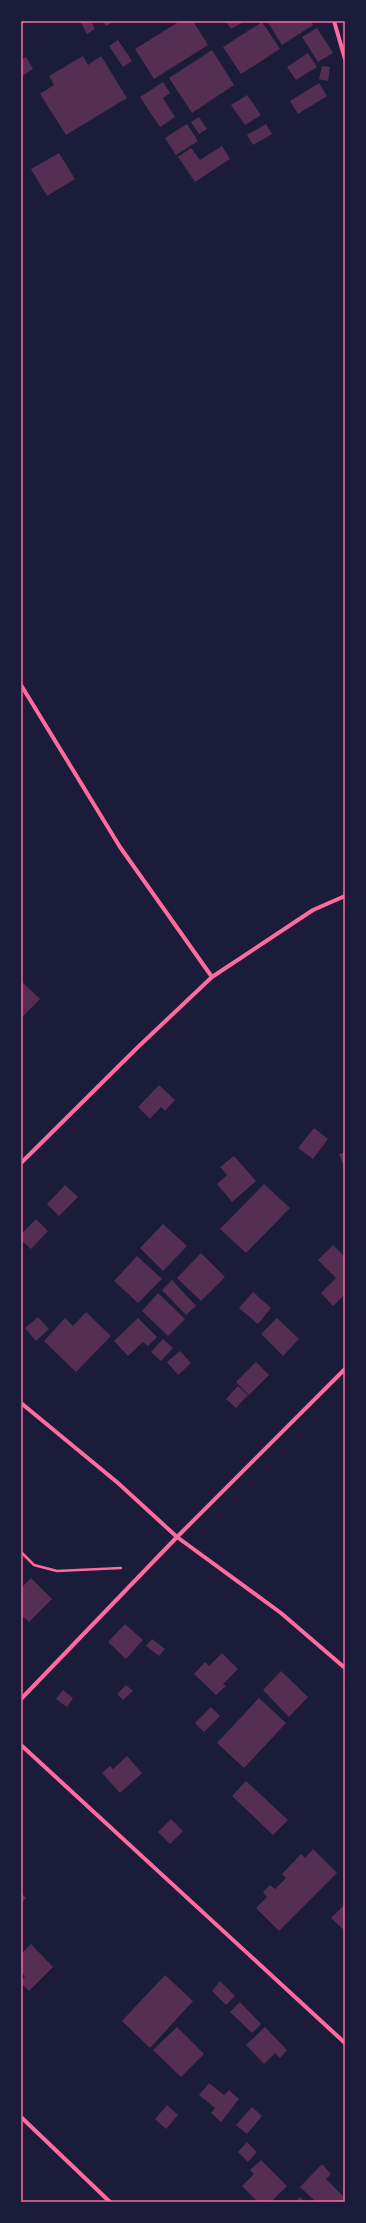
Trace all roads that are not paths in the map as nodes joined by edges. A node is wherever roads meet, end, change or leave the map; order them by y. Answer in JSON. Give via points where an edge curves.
{"nodes":[{"id":1,"x":334,"y":21,"type":"edge"},
{"id":2,"x":345,"y":59,"type":"edge"},
{"id":3,"x":21,"y":685,"type":"edge"},
{"id":4,"x":345,"y":896,"type":"edge"},
{"id":5,"x":212,"y":977,"type":"junction"},
{"id":6,"x":21,"y":1163,"type":"edge"},
{"id":7,"x":345,"y":1369,"type":"edge"},
{"id":8,"x":21,"y":1402,"type":"edge"},
{"id":9,"x":177,"y":1537,"type":"junction"},
{"id":10,"x":345,"y":1668,"type":"edge"},
{"id":11,"x":21,"y":1699,"type":"edge"},
{"id":12,"x":21,"y":1745,"type":"edge"},
{"id":13,"x":345,"y":2043,"type":"edge"},
{"id":14,"x":21,"y":2117,"type":"edge"},
{"id":15,"x":110,"y":2202,"type":"edge"}],
"edges":[{"from":1,"to":2,"type":"street"},
{"from":3,"to":5,"type":"street","via":[[120,847]]},
{"from":4,"to":5,"type":"street","via":[[313,910]]},
{"from":5,"to":6,"type":"street"},
{"from":7,"to":9,"type":"street"},
{"from":8,"to":9,"type":"street","via":[[118,1483]]},
{"from":9,"to":10,"type":"street","via":[[281,1614]]},
{"from":9,"to":11,"type":"street"},
{"from":12,"to":13,"type":"street"},
{"from":14,"to":15,"type":"street"}]}
